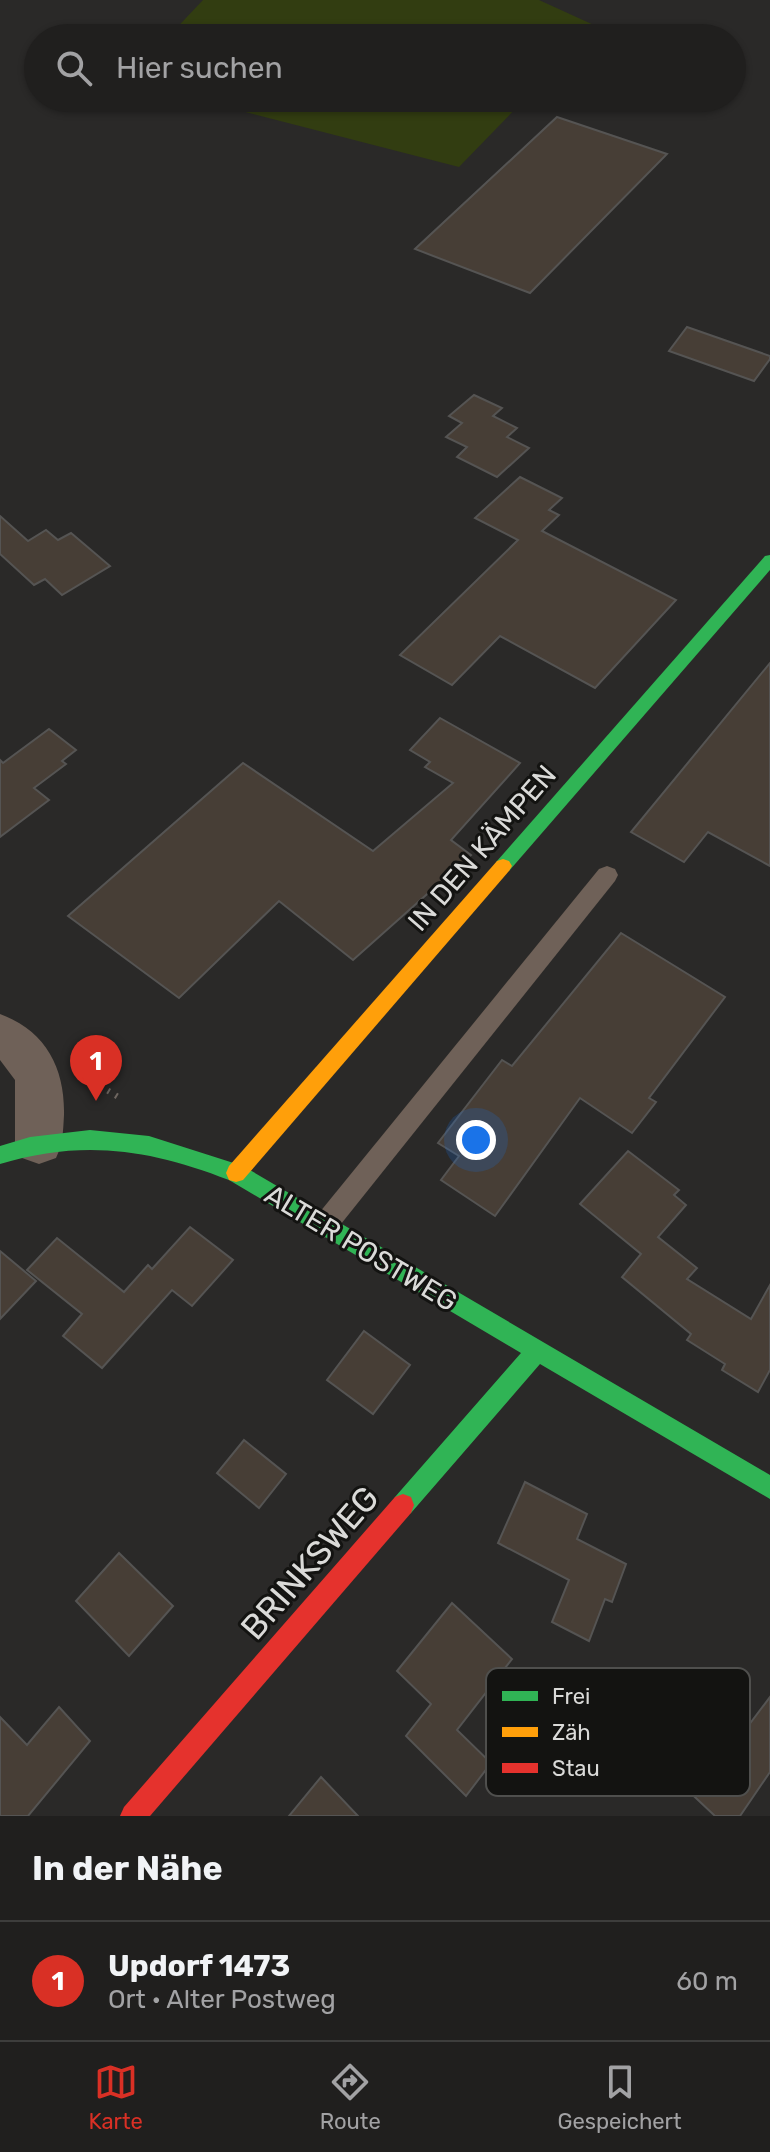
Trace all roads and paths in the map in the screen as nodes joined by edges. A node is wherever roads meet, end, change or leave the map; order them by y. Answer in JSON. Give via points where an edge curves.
{"nodes":[{"id":1,"x":770,"y":560,"type":"edge"},
{"id":2,"x":607,"y":875,"type":"dead end"},
{"id":3,"x":0,"y":1034,"type":"edge"},
{"id":4,"x":19,"y":1149,"type":"edge"},
{"id":5,"x":236,"y":1173,"type":"junction"},
{"id":6,"x":324,"y":1226,"type":"junction"},
{"id":7,"x":536,"y":1352,"type":"junction"},
{"id":8,"x":770,"y":1488,"type":"edge"},
{"id":9,"x":133,"y":1816,"type":"edge"}],
"edges":[{"from":1,"to":5,"type":"street","name":"IN DEN KÄMPEN"},
{"from":2,"to":6,"type":"lane"},
{"from":3,"to":4,"type":"street","name":"ALTER POSTWEG","via":[[31,1057],[39,1073]]},
{"from":4,"to":5,"type":"street","name":"ALTER POSTWEG","via":[[89,1138],[157,1144]]},
{"from":5,"to":6,"type":"street","name":"ALTER POSTWEG"},
{"from":6,"to":7,"type":"street","name":"ALTER POSTWEG"},
{"from":7,"to":8,"type":"street","name":"ALTER POSTWEG"},
{"from":7,"to":9,"type":"street","name":"BRINKSWEG"}]}
